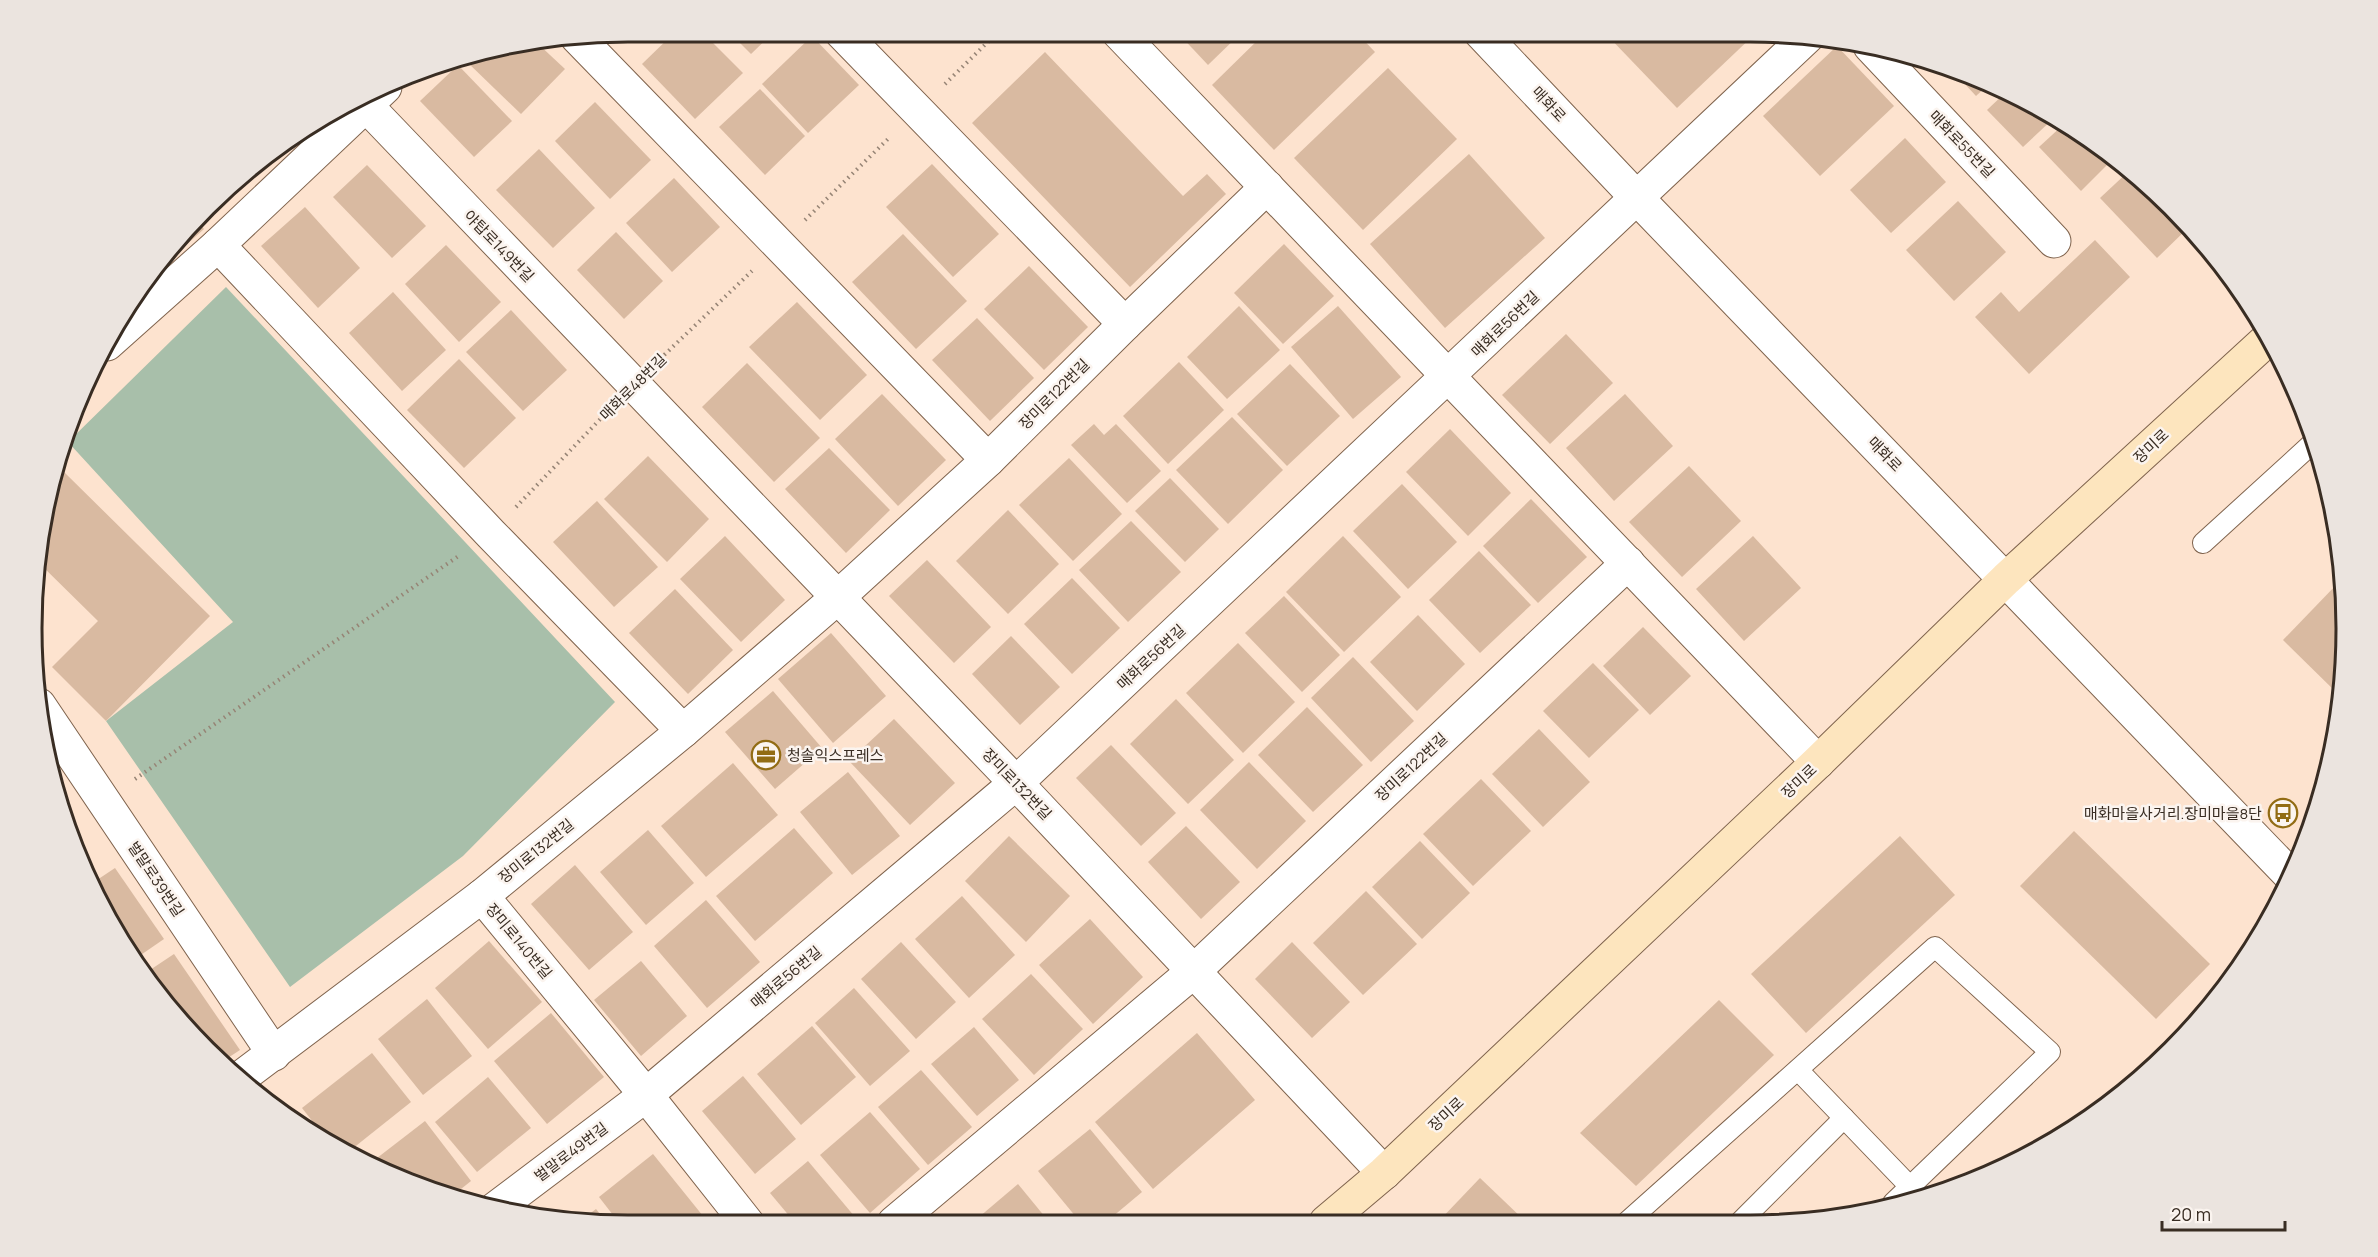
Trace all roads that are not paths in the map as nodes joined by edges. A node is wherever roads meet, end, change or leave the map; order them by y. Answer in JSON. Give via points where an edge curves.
{"nodes":[{"id":1,"x":851,"y":42,"type":"edge"},
{"id":2,"x":1128,"y":42,"type":"edge"},
{"id":3,"x":1489,"y":42,"type":"edge"},
{"id":4,"x":583,"y":44,"type":"edge"},
{"id":5,"x":1799,"y":44,"type":"edge"},
{"id":6,"x":1880,"y":57,"type":"edge"},
{"id":7,"x":373,"y":100,"type":"edge"},
{"id":8,"x":359,"y":107,"type":"edge"},
{"id":9,"x":1267,"y":187,"type":"junction"},
{"id":10,"x":1637,"y":198,"type":"junction"},
{"id":11,"x":2054,"y":241,"type":"dead end"},
{"id":12,"x":218,"y":245,"type":"junction"},
{"id":13,"x":151,"y":290,"type":"edge"},
{"id":14,"x":1125,"y":324,"type":"junction"},
{"id":15,"x":2262,"y":344,"type":"edge"},
{"id":16,"x":1449,"y":376,"type":"junction"},
{"id":17,"x":633,"y":386,"type":"joint"},
{"id":18,"x":2307,"y":448,"type":"edge"},
{"id":19,"x":988,"y":460,"type":"junction"},
{"id":20,"x":2203,"y":543,"type":"dead end"},
{"id":21,"x":1628,"y":563,"type":"junction"},
{"id":22,"x":2006,"y":579,"type":"junction"},
{"id":23,"x":838,"y":597,"type":"junction"},
{"id":24,"x":49,"y":721,"type":"edge"},
{"id":25,"x":683,"y":731,"type":"junction"},
{"id":26,"x":1818,"y":762,"type":"junction"},
{"id":27,"x":1016,"y":783,"type":"junction"},
{"id":28,"x":2284,"y":869,"type":"edge"},
{"id":29,"x":482,"y":896,"type":"junction"},
{"id":30,"x":1194,"y":971,"type":"junction"},
{"id":31,"x":274,"y":1054,"type":"junction"},
{"id":32,"x":1798,"y":1070,"type":"junction"},
{"id":33,"x":247,"y":1073,"type":"edge"},
{"id":34,"x":646,"y":1095,"type":"junction"},
{"id":35,"x":1844,"y":1118,"type":"junction"},
{"id":36,"x":1383,"y":1173,"type":"junction"},
{"id":37,"x":1914,"y":1191,"type":"edge"},
{"id":38,"x":505,"y":1202,"type":"edge"},
{"id":39,"x":741,"y":1215,"type":"edge"},
{"id":40,"x":904,"y":1215,"type":"edge"},
{"id":41,"x":1334,"y":1215,"type":"edge"},
{"id":42,"x":1635,"y":1215,"type":"edge"},
{"id":43,"x":1747,"y":1215,"type":"edge"}],
"edges":[{"from":1,"to":14,"type":"street"},
{"from":2,"to":9,"type":"street"},
{"from":3,"to":10,"type":"street","name":"매화로"},
{"from":4,"to":19,"type":"street"},
{"from":5,"to":10,"type":"street"},
{"from":6,"to":11,"type":"street","name":"매화로55번길"},
{"from":7,"to":17,"type":"street","name":"야탑로149번길"},
{"from":8,"to":12,"type":"street","name":"야탑로149번길"},
{"from":9,"to":14,"type":"street","name":"장미로122번길"},
{"from":9,"to":16,"type":"street"},
{"from":10,"to":16,"type":"street","name":"매화로56번길"},
{"from":10,"to":22,"type":"street","name":"매화로"},
{"from":12,"to":13,"type":"street","name":"야탑로149번길"},
{"from":12,"to":25,"type":"street","via":[[490,534]]},
{"from":14,"to":19,"type":"street","name":"장미로122번길"},
{"from":15,"to":22,"type":"street","name":"장미로"},
{"from":16,"to":21,"type":"street"},
{"from":16,"to":27,"type":"street","name":"매화로56번길"},
{"from":17,"to":23,"type":"street","name":"장미로132번길"},
{"from":18,"to":20,"type":"lane"},
{"from":19,"to":23,"type":"street","name":"장미로122번길"},
{"from":21,"to":26,"type":"street"},
{"from":21,"to":30,"type":"street","name":"장미로122번길"},
{"from":22,"to":26,"type":"street","name":"장미로"},
{"from":22,"to":28,"type":"street","name":"매화로"},
{"from":23,"to":25,"type":"street","name":"장미로132번길"},
{"from":23,"to":27,"type":"street","name":"장미로132번길"},
{"from":24,"to":31,"type":"street","name":"벌말로39번길"},
{"from":25,"to":29,"type":"street","name":"장미로132번길"},
{"from":26,"to":36,"type":"street","name":"장미로"},
{"from":27,"to":30,"type":"street","name":"장미로132번길"},
{"from":27,"to":34,"type":"street","name":"매화로56번길"},
{"from":29,"to":31,"type":"street","name":"장미로140번길"},
{"from":29,"to":34,"type":"street","name":"장미로140번길"},
{"from":30,"to":36,"type":"street","name":"장미로132번길"},
{"from":30,"to":40,"type":"street"},
{"from":31,"to":33,"type":"street","name":"장미로140번길"},
{"from":32,"to":35,"type":"lane"},
{"from":32,"to":37,"type":"lane","via":[[1935,947],[2050,1052]]},
{"from":32,"to":42,"type":"lane"},
{"from":34,"to":38,"type":"street","name":"벌말로49번길"},
{"from":34,"to":39,"type":"street","name":"장미로140번길"},
{"from":35,"to":37,"type":"lane"},
{"from":35,"to":43,"type":"lane"},
{"from":36,"to":41,"type":"street","name":"장미로"}]}
